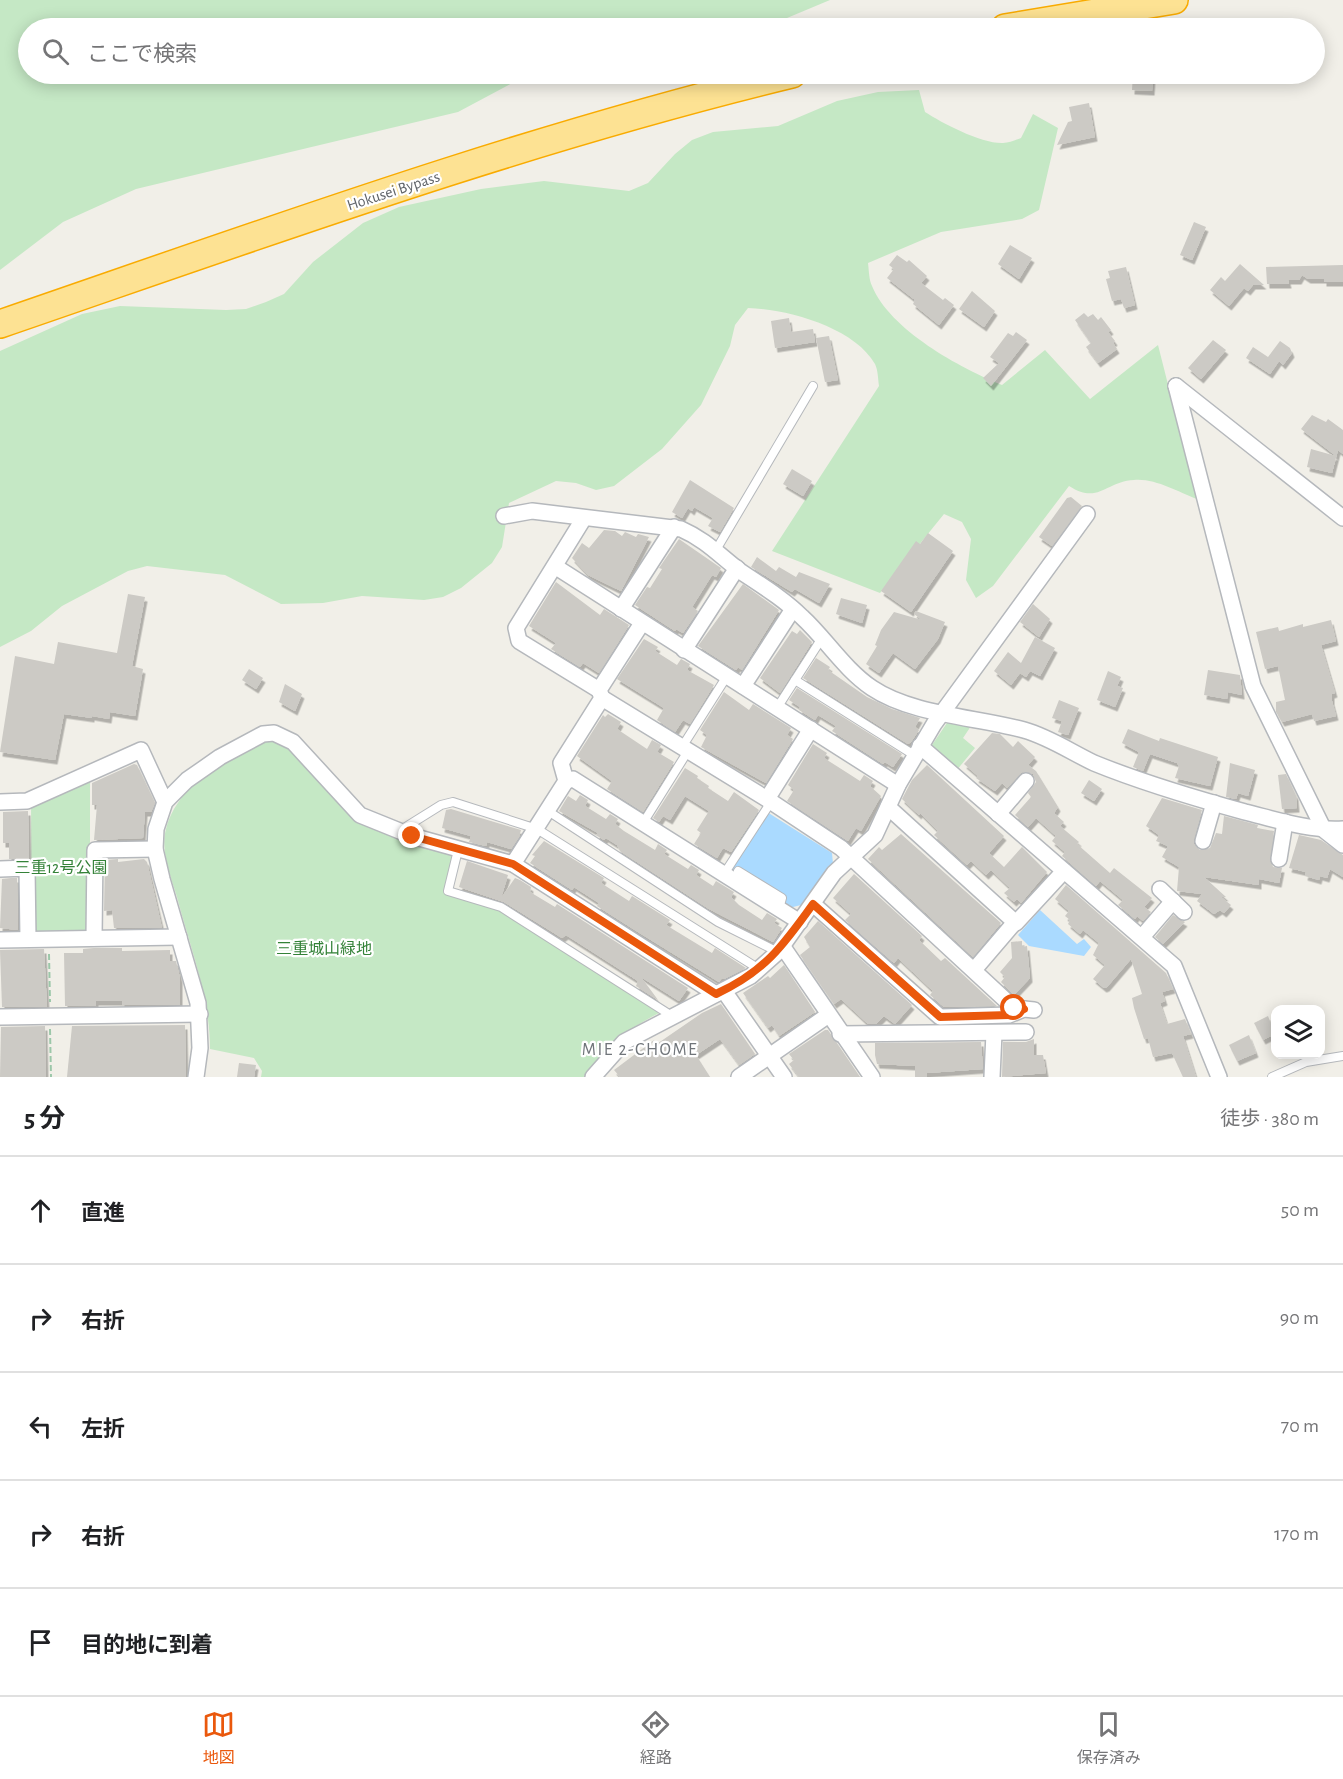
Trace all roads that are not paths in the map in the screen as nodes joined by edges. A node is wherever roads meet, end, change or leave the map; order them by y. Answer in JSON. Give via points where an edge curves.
{"nodes":[{"id":1,"x":1174,"y":0,"type":"edge"},
{"id":2,"x":1065,"y":18,"type":"edge"},
{"id":3,"x":751,"y":84,"type":"edge"},
{"id":4,"x":0,"y":324,"type":"edge"},
{"id":5,"x":813,"y":386,"type":"dead end"},
{"id":6,"x":1088,"y":514,"type":"dead end"},
{"id":7,"x":504,"y":516,"type":"dead end"},
{"id":8,"x":584,"y":518,"type":"junction"},
{"id":9,"x":1343,"y":518,"type":"edge"},
{"id":10,"x":674,"y":527,"type":"junction"},
{"id":11,"x":716,"y":550,"type":"junction"},
{"id":12,"x":556,"y":567,"type":"junction"},
{"id":13,"x":737,"y":568,"type":"junction"},
{"id":14,"x":621,"y":609,"type":"junction"},
{"id":15,"x":793,"y":609,"type":"junction"},
{"id":16,"x":642,"y":623,"type":"junction"},
{"id":17,"x":822,"y":638,"type":"junction"},
{"id":18,"x":684,"y":650,"type":"junction"},
{"id":19,"x":727,"y":676,"type":"junction"},
{"id":20,"x":795,"y":680,"type":"junction"},
{"id":21,"x":743,"y":686,"type":"junction"},
{"id":22,"x":601,"y":694,"type":"junction"},
{"id":23,"x":777,"y":708,"type":"junction"},
{"id":24,"x":943,"y":714,"type":"junction"},
{"id":25,"x":811,"y":729,"type":"junction"},
{"id":26,"x":685,"y":749,"type":"junction"},
{"id":27,"x":917,"y":751,"type":"junction"},
{"id":28,"x":566,"y":781,"type":"junction"},
{"id":29,"x":1026,"y":781,"type":"dead end"},
{"id":30,"x":898,"y":784,"type":"junction"},
{"id":31,"x":769,"y":800,"type":"junction"},
{"id":32,"x":0,"y":802,"type":"edge"},
{"id":33,"x":165,"y":802,"type":"junction"},
{"id":34,"x":1214,"y":803,"type":"junction"},
{"id":35,"x":888,"y":807,"type":"junction"},
{"id":36,"x":548,"y":811,"type":"junction"},
{"id":37,"x":999,"y":814,"type":"junction"},
{"id":38,"x":1285,"y":822,"type":"junction"},
{"id":39,"x":643,"y":823,"type":"junction"},
{"id":40,"x":537,"y":829,"type":"junction"},
{"id":41,"x":1343,"y":829,"type":"edge"},
{"id":42,"x":1324,"y":830,"type":"junction"},
{"id":43,"x":400,"y":831,"type":"junction"},
{"id":44,"x":1203,"y":841,"type":"dead end"},
{"id":45,"x":1343,"y":845,"type":"edge"},
{"id":46,"x":155,"y":849,"type":"junction"},
{"id":47,"x":458,"y":850,"type":"junction"},
{"id":48,"x":851,"y":858,"type":"junction"},
{"id":49,"x":1278,"y":859,"type":"dead end"},
{"id":50,"x":513,"y":864,"type":"junction"},
{"id":51,"x":0,"y":869,"type":"edge"},
{"id":52,"x":1064,"y":871,"type":"junction"},
{"id":53,"x":731,"y":872,"type":"junction"},
{"id":54,"x":1160,"y":889,"type":"dead end"},
{"id":55,"x":813,"y":904,"type":"junction"},
{"id":56,"x":800,"y":922,"type":"junction"},
{"id":57,"x":1015,"y":922,"type":"junction"},
{"id":58,"x":179,"y":937,"type":"junction"},
{"id":59,"x":1142,"y":937,"type":"junction"},
{"id":60,"x":94,"y":938,"type":"junction"},
{"id":61,"x":28,"y":939,"type":"junction"},
{"id":62,"x":0,"y":940,"type":"edge"},
{"id":63,"x":780,"y":949,"type":"junction"},
{"id":64,"x":760,"y":970,"type":"junction"},
{"id":65,"x":974,"y":970,"type":"junction"},
{"id":66,"x":720,"y":992,"type":"junction"},
{"id":67,"x":200,"y":1014,"type":"junction"},
{"id":68,"x":672,"y":1016,"type":"junction"},
{"id":69,"x":827,"y":1016,"type":"junction"},
{"id":70,"x":0,"y":1017,"type":"edge"},
{"id":71,"x":994,"y":1032,"type":"junction"},
{"id":72,"x":1026,"y":1032,"type":"dead end"},
{"id":73,"x":840,"y":1034,"type":"junction"},
{"id":74,"x":769,"y":1056,"type":"junction"},
{"id":75,"x":1343,"y":1056,"type":"edge"},
{"id":76,"x":196,"y":1077,"type":"edge"},
{"id":77,"x":594,"y":1077,"type":"edge"},
{"id":78,"x":739,"y":1077,"type":"edge"},
{"id":79,"x":784,"y":1077,"type":"edge"},
{"id":80,"x":872,"y":1077,"type":"edge"},
{"id":81,"x":992,"y":1077,"type":"edge"},
{"id":82,"x":1220,"y":1077,"type":"edge"},
{"id":83,"x":1272,"y":1077,"type":"edge"}],
"edges":[{"from":1,"to":2,"type":"highway"},
{"from":3,"to":4,"type":"highway","name":"Hokusei Bypass","via":[[457,169]]},
{"from":5,"to":11,"type":"lane"},
{"from":6,"to":24,"type":"street"},
{"from":7,"to":8,"type":"street","via":[[532,511]]},
{"from":8,"to":10,"type":"street"},
{"from":8,"to":12,"type":"street"},
{"from":9,"to":42,"type":"street","via":[[1176,386],[1253,686]]},
{"from":10,"to":11,"type":"street","via":[[702,538]]},
{"from":10,"to":14,"type":"street"},
{"from":11,"to":13,"type":"street"},
{"from":12,"to":14,"type":"street"},
{"from":12,"to":22,"type":"street","via":[[516,628],[519,640]]},
{"from":13,"to":15,"type":"street"},
{"from":13,"to":18,"type":"street"},
{"from":14,"to":16,"type":"street"},
{"from":15,"to":17,"type":"street"},
{"from":15,"to":21,"type":"street"},
{"from":16,"to":18,"type":"street"},
{"from":16,"to":22,"type":"street"},
{"from":17,"to":20,"type":"lane"},
{"from":17,"to":24,"type":"street","via":[[874,689]]},
{"from":18,"to":19,"type":"street"},
{"from":19,"to":21,"type":"street"},
{"from":19,"to":26,"type":"lane"},
{"from":20,"to":23,"type":"lane"},
{"from":20,"to":27,"type":"lane"},
{"from":21,"to":23,"type":"street"},
{"from":22,"to":26,"type":"street"},
{"from":22,"to":28,"type":"street","via":[[561,763]]},
{"from":23,"to":25,"type":"street"},
{"from":24,"to":27,"type":"street"},
{"from":24,"to":34,"type":"street","via":[[960,714],[1024,730],[1127,776]]},
{"from":25,"to":30,"type":"street"},
{"from":25,"to":31,"type":"street"},
{"from":26,"to":31,"type":"street"},
{"from":26,"to":39,"type":"lane"},
{"from":27,"to":30,"type":"street"},
{"from":27,"to":37,"type":"street"},
{"from":28,"to":36,"type":"street"},
{"from":28,"to":39,"type":"street","via":[[573,779]]},
{"from":29,"to":37,"type":"street"},
{"from":30,"to":35,"type":"street"},
{"from":31,"to":48,"type":"street"},
{"from":31,"to":53,"type":"lane"},
{"from":32,"to":33,"type":"street","via":[[27,801],[141,750]]},
{"from":33,"to":43,"type":"street","via":[[219,757],[263,734],[274,733],[293,742],[360,815]]},
{"from":33,"to":46,"type":"street","via":[[156,829]]},
{"from":34,"to":38,"type":"street"},
{"from":34,"to":44,"type":"street"},
{"from":35,"to":48,"type":"street","via":[[875,835]]},
{"from":35,"to":57,"type":"street"},
{"from":36,"to":40,"type":"street"},
{"from":36,"to":63,"type":"lane","via":[[718,922]]},
{"from":37,"to":52,"type":"street"},
{"from":38,"to":42,"type":"street"},
{"from":38,"to":49,"type":"street"},
{"from":39,"to":53,"type":"street"},
{"from":40,"to":43,"type":"lane","via":[[453,802]]},
{"from":40,"to":50,"type":"street"},
{"from":40,"to":64,"type":"lane"},
{"from":41,"to":42,"type":"street"},
{"from":42,"to":45,"type":"street"},
{"from":43,"to":47,"type":"street"},
{"from":46,"to":58,"type":"street"},
{"from":46,"to":60,"type":"street","via":[[95,850]]},
{"from":47,"to":50,"type":"street"},
{"from":47,"to":68,"type":"lane","via":[[448,891],[501,907]]},
{"from":48,"to":55,"type":"street","via":[[834,873]]},
{"from":48,"to":65,"type":"street"},
{"from":50,"to":66,"type":"street"},
{"from":51,"to":61,"type":"street","via":[[27,868]]},
{"from":52,"to":57,"type":"street"},
{"from":52,"to":59,"type":"street"},
{"from":53,"to":56,"type":"street"},
{"from":54,"to":59,"type":"street","via":[[1179,907]]},
{"from":55,"to":56,"type":"street"},
{"from":55,"to":65,"type":"street","via":[[940,1017],[1009,1015],[1029,1010],[1014,1008]]},
{"from":56,"to":63,"type":"street"},
{"from":57,"to":65,"type":"street"},
{"from":58,"to":60,"type":"street"},
{"from":58,"to":67,"type":"street"},
{"from":59,"to":82,"type":"street","via":[[1174,966]]},
{"from":60,"to":61,"type":"street"},
{"from":61,"to":62,"type":"street"},
{"from":63,"to":64,"type":"street"},
{"from":63,"to":69,"type":"street","via":[[828,1011]]},
{"from":64,"to":66,"type":"street"},
{"from":66,"to":68,"type":"street"},
{"from":66,"to":74,"type":"street"},
{"from":67,"to":70,"type":"street"},
{"from":67,"to":76,"type":"street"},
{"from":68,"to":77,"type":"street","via":[[624,1042]]},
{"from":69,"to":73,"type":"street"},
{"from":69,"to":74,"type":"street"},
{"from":71,"to":72,"type":"street"},
{"from":71,"to":73,"type":"street"},
{"from":71,"to":81,"type":"street"},
{"from":73,"to":80,"type":"street"},
{"from":74,"to":78,"type":"street"},
{"from":74,"to":79,"type":"street"},
{"from":75,"to":83,"type":"lane","via":[[1306,1062]]}]}
